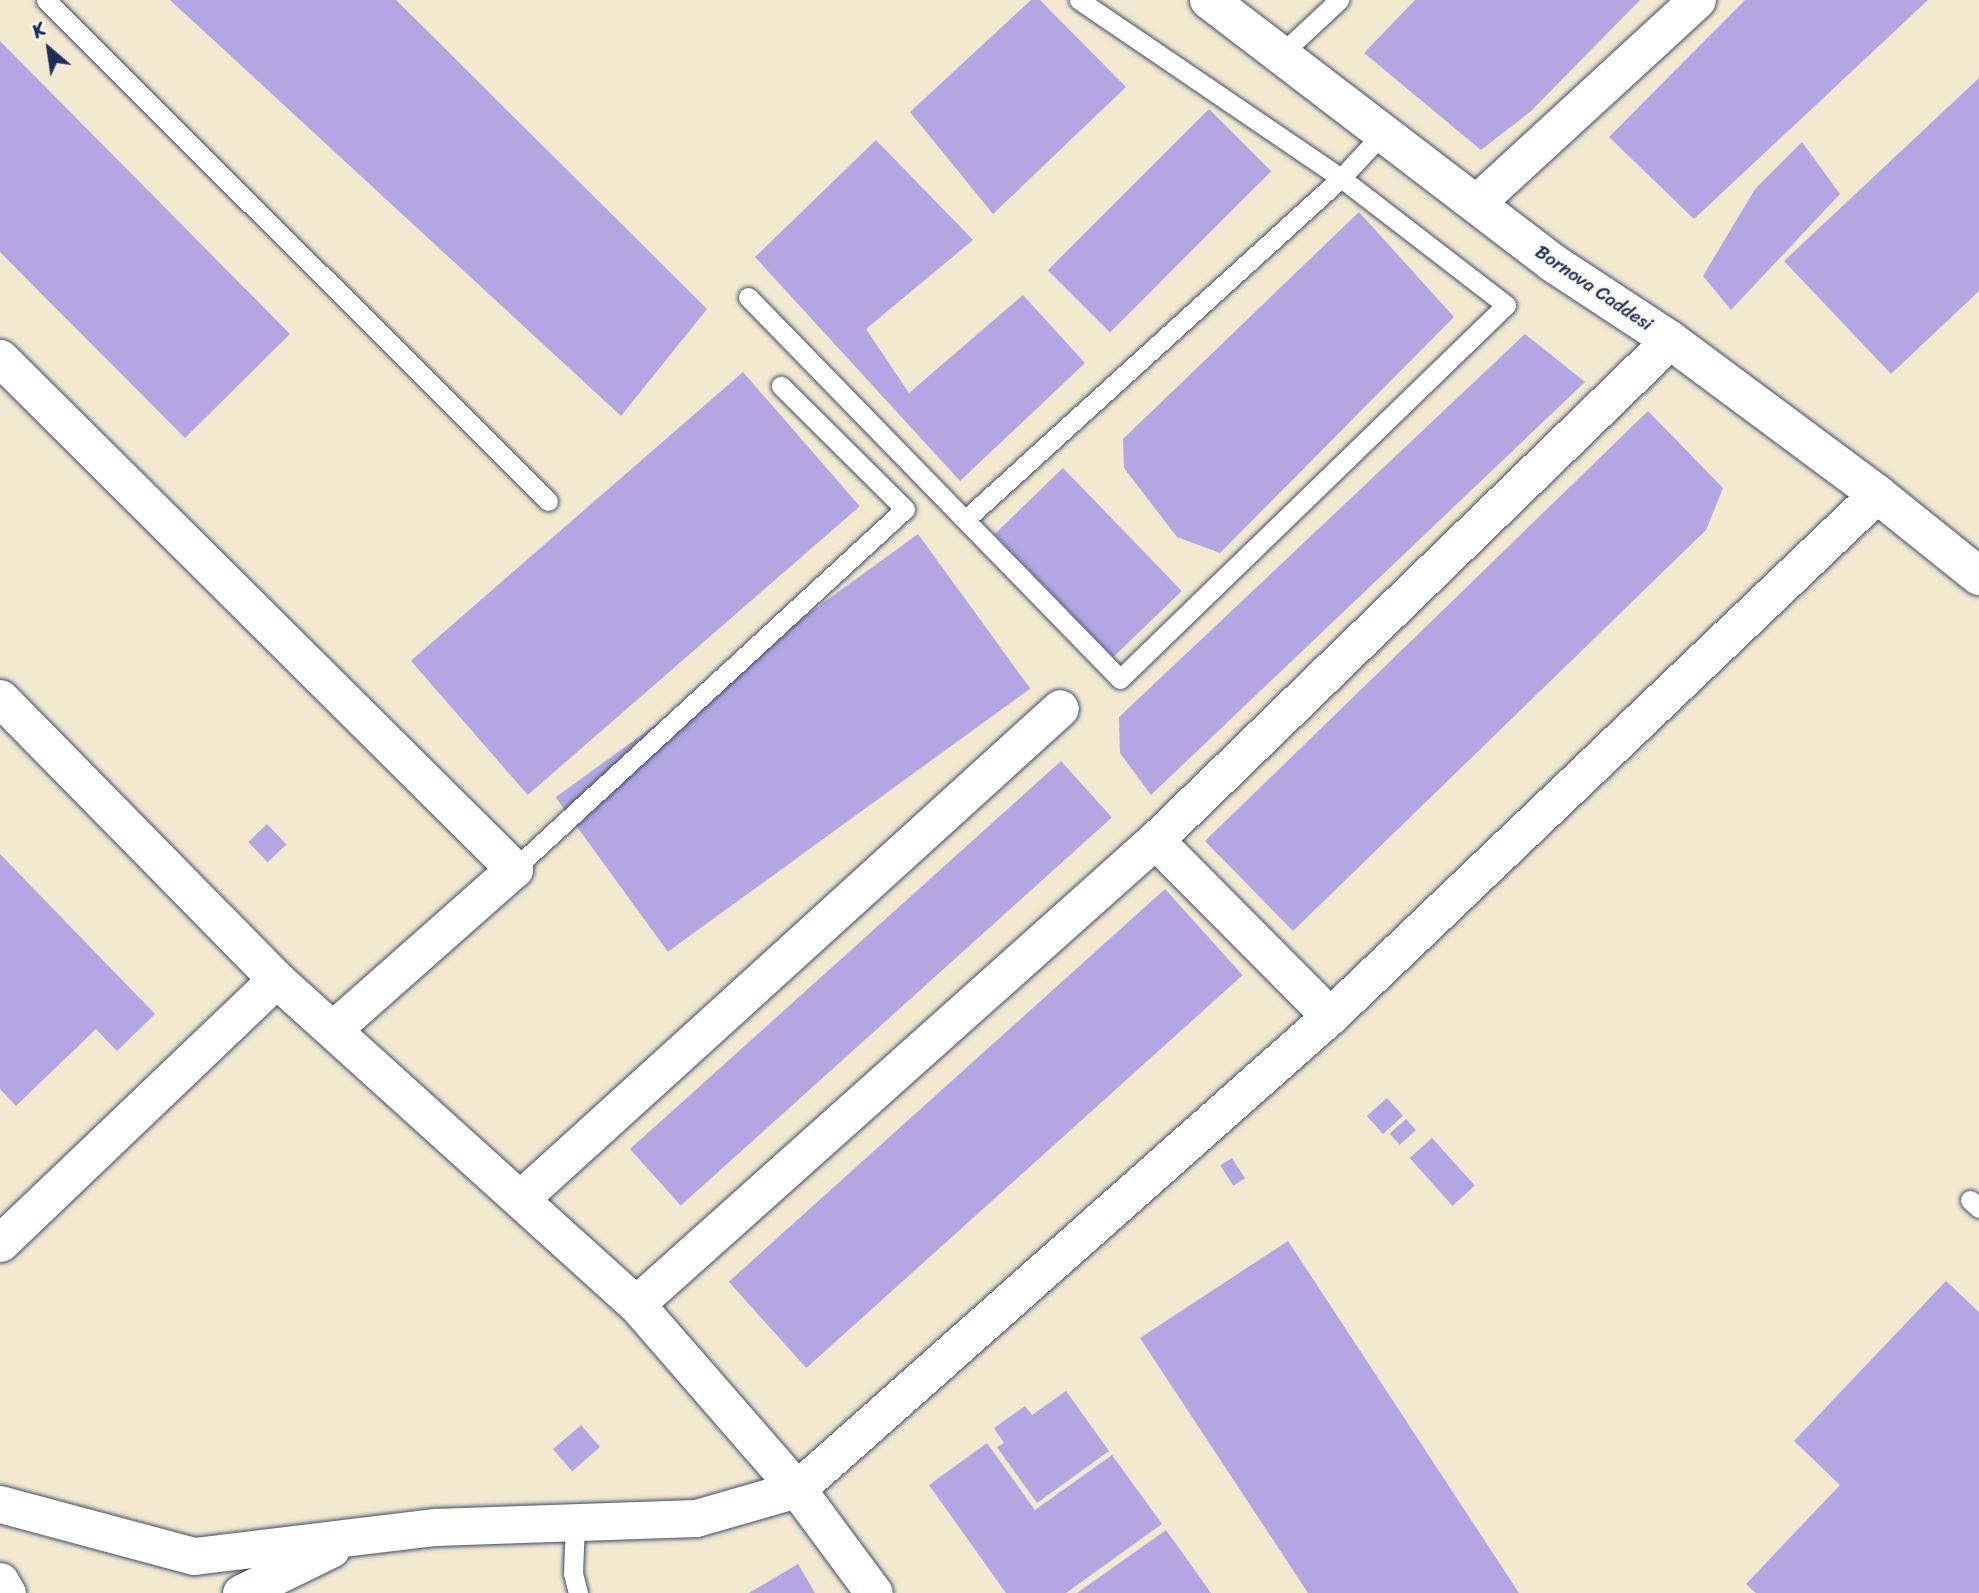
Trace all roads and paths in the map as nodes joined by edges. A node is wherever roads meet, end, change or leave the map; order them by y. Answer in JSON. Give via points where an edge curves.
{"nodes":[{"id":1,"x":46,"y":0,"type":"edge"},
{"id":2,"x":1079,"y":0,"type":"edge"},
{"id":3,"x":1209,"y":0,"type":"edge"},
{"id":4,"x":1339,"y":0,"type":"edge"},
{"id":5,"x":1697,"y":0,"type":"edge"},
{"id":6,"x":1280,"y":55,"type":"junction"},
{"id":7,"x":1382,"y":134,"type":"junction"},
{"id":8,"x":1341,"y":178,"type":"junction"},
{"id":9,"x":1476,"y":203,"type":"junction"},
{"id":10,"x":748,"y":297,"type":"dead end"},
{"id":11,"x":1670,"y":340,"type":"junction"},
{"id":12,"x":0,"y":358,"type":"edge"},
{"id":13,"x":781,"y":386,"type":"dead end"},
{"id":14,"x":1877,"y":494,"type":"junction"},
{"id":15,"x":548,"y":501,"type":"dead end"},
{"id":16,"x":967,"y":519,"type":"junction"},
{"id":17,"x":1979,"y":576,"type":"edge"},
{"id":18,"x":0,"y":698,"type":"edge"},
{"id":19,"x":1060,"y":708,"type":"dead end"},
{"id":20,"x":1155,"y":840,"type":"junction"},
{"id":21,"x":514,"y":869,"type":"junction"},
{"id":22,"x":276,"y":979,"type":"junction"},
{"id":23,"x":1330,"y":1016,"type":"junction"},
{"id":24,"x":333,"y":1029,"type":"junction"},
{"id":25,"x":521,"y":1198,"type":"junction"},
{"id":26,"x":0,"y":1243,"type":"edge"},
{"id":27,"x":636,"y":1304,"type":"junction"},
{"id":28,"x":797,"y":1489,"type":"junction"},
{"id":29,"x":0,"y":1504,"type":"edge"},
{"id":30,"x":575,"y":1522,"type":"junction"},
{"id":31,"x":357,"y":1536,"type":"junction"},
{"id":32,"x":0,"y":1581,"type":"edge"},
{"id":33,"x":7,"y":1593,"type":"edge"},
{"id":34,"x":241,"y":1593,"type":"edge"},
{"id":35,"x":578,"y":1593,"type":"edge"},
{"id":36,"x":874,"y":1593,"type":"edge"}],
"edges":[{"from":1,"to":15,"type":"lane"},
{"from":2,"to":8,"type":"lane"},
{"from":3,"to":6,"type":"main road","name":"Bornova Caddesi"},
{"from":4,"to":6,"type":"lane"},
{"from":5,"to":9,"type":"street"},
{"from":6,"to":7,"type":"main road","name":"Bornova Caddesi"},
{"from":7,"to":8,"type":"lane"},
{"from":7,"to":9,"type":"main road","name":"Bornova Caddesi"},
{"from":8,"to":16,"type":"lane"},
{"from":8,"to":16,"type":"lane","via":[[1506,305],[1120,679]]},
{"from":9,"to":11,"type":"main road","name":"Bornova Caddesi","via":[[1553,263]]},
{"from":10,"to":16,"type":"lane"},
{"from":11,"to":14,"type":"main road","name":"Bornova Caddesi"},
{"from":11,"to":20,"type":"street"},
{"from":12,"to":21,"type":"street"},
{"from":13,"to":21,"type":"lane","via":[[905,509]]},
{"from":14,"to":17,"type":"main road","name":"Bornova Caddesi"},
{"from":14,"to":23,"type":"street"},
{"from":18,"to":22,"type":"street"},
{"from":19,"to":25,"type":"street"},
{"from":20,"to":23,"type":"street"},
{"from":20,"to":27,"type":"street"},
{"from":21,"to":24,"type":"street"},
{"from":22,"to":24,"type":"street"},
{"from":22,"to":26,"type":"street"},
{"from":23,"to":28,"type":"street"},
{"from":24,"to":25,"type":"street"},
{"from":25,"to":27,"type":"street"},
{"from":27,"to":28,"type":"street"},
{"from":28,"to":30,"type":"street","via":[[696,1518]]},
{"from":28,"to":36,"type":"street"},
{"from":29,"to":31,"type":"street","via":[[194,1556]]},
{"from":30,"to":31,"type":"street","via":[[435,1527]]},
{"from":30,"to":35,"type":"lane","via":[[573,1573]]},
{"from":31,"to":34,"type":"street"},
{"from":32,"to":33,"type":"street"}]}
